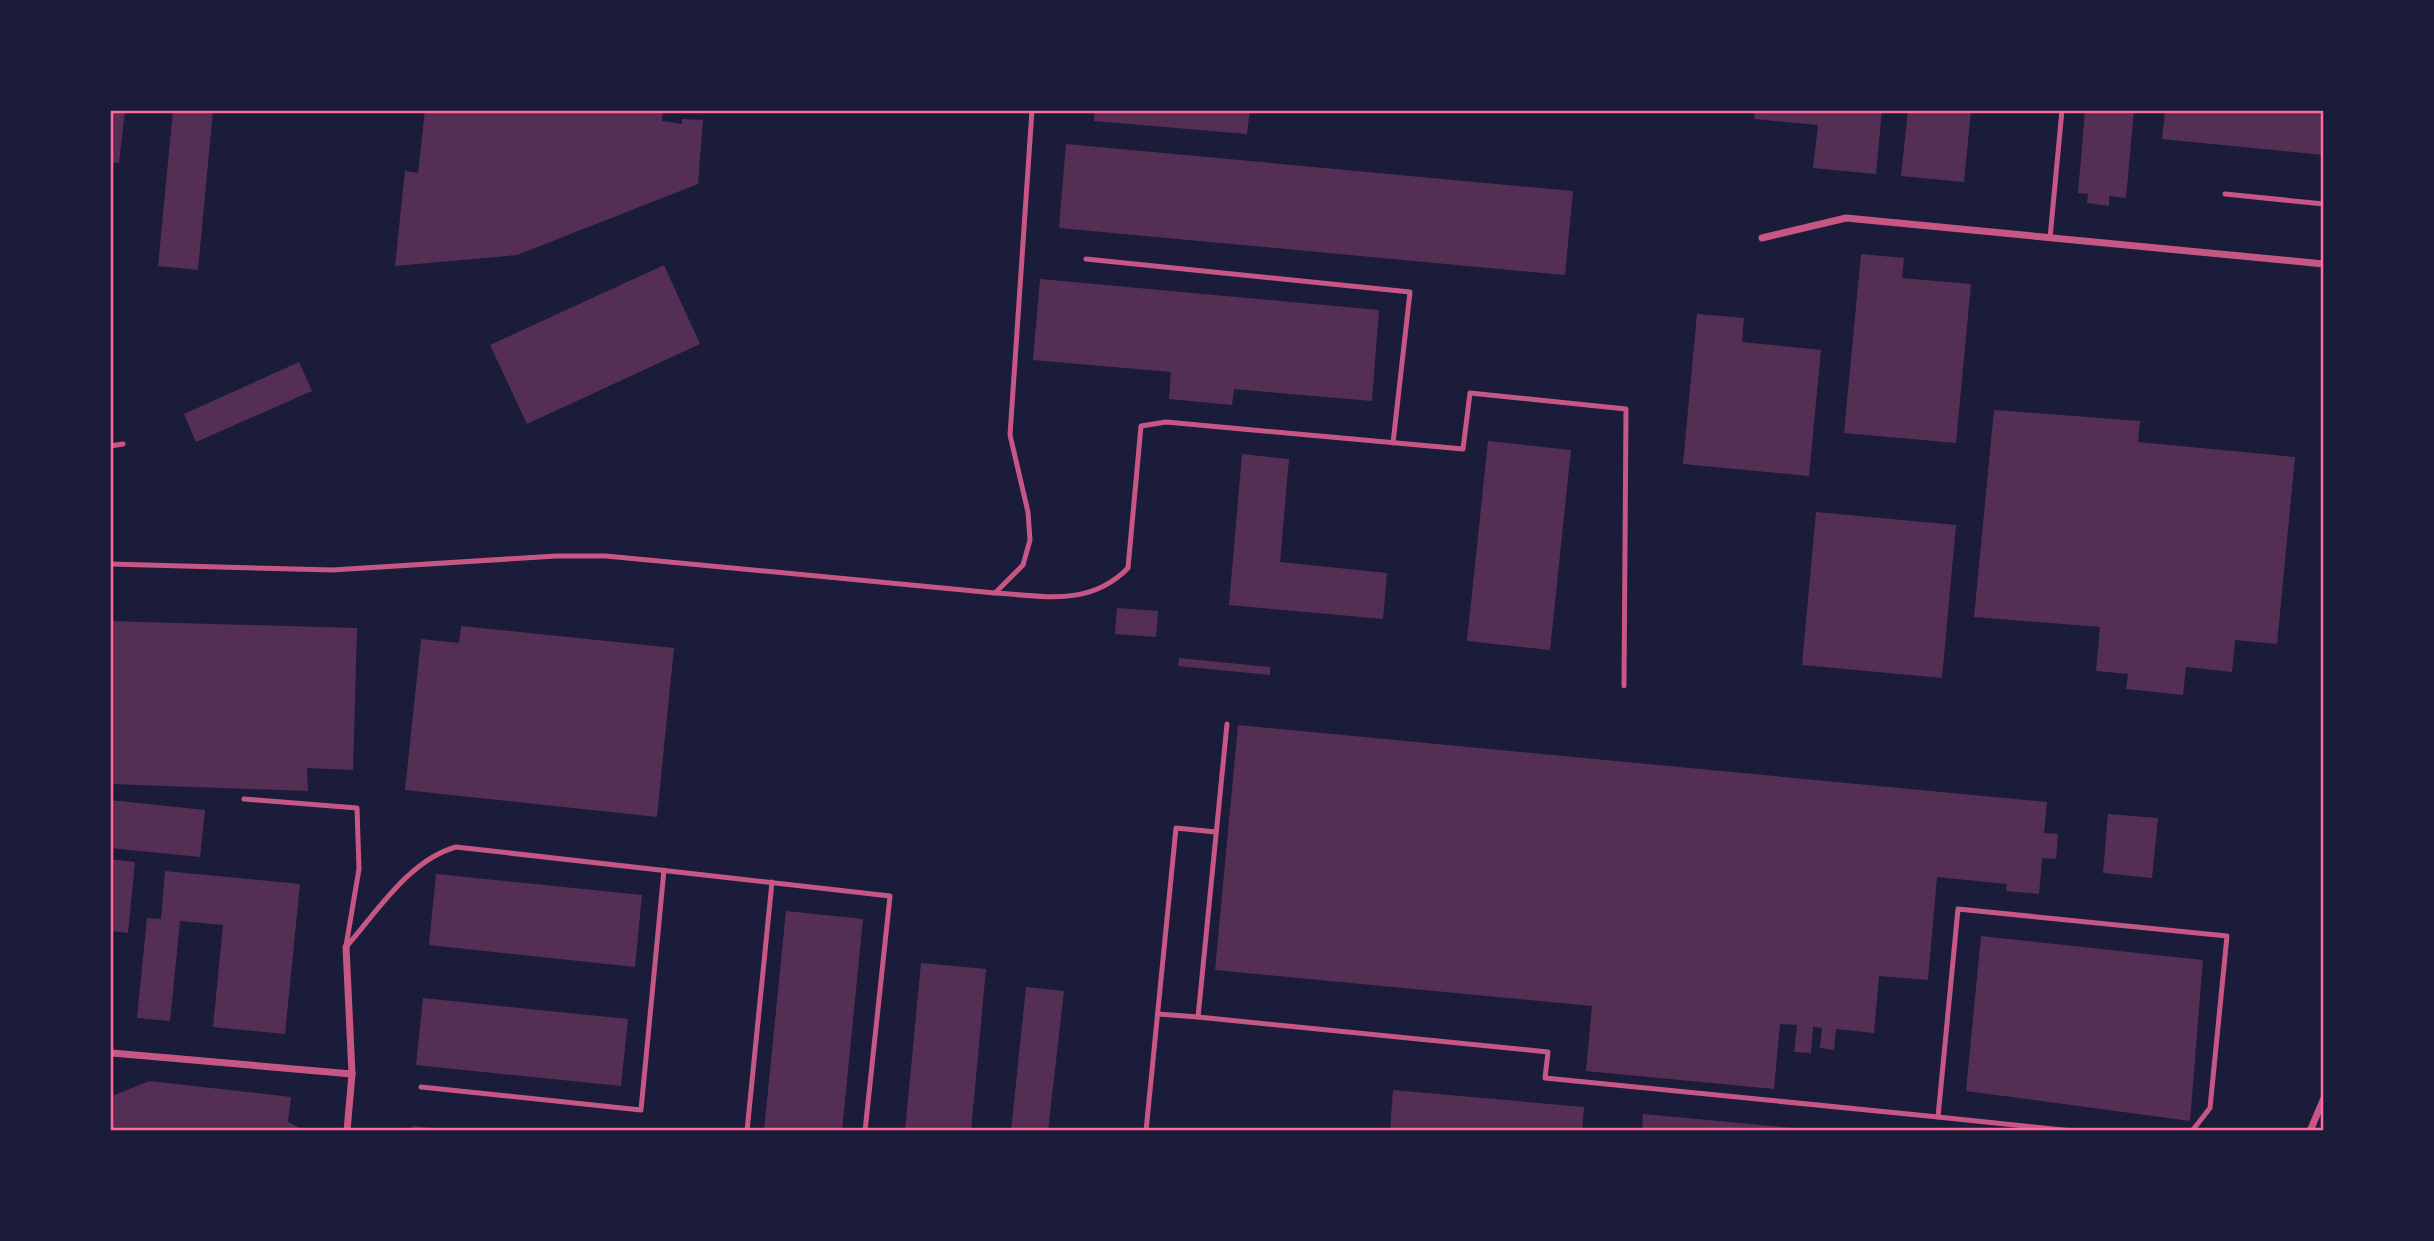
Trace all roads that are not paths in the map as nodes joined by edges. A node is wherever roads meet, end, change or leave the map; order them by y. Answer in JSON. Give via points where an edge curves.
{"nodes":[{"id":1,"x":1032,"y":110,"type":"edge"},
{"id":2,"x":2062,"y":110,"type":"edge"},
{"id":3,"x":2225,"y":194,"type":"dead end"},
{"id":4,"x":2324,"y":204,"type":"edge"},
{"id":5,"x":2050,"y":238,"type":"junction"},
{"id":6,"x":1762,"y":239,"type":"dead end"},
{"id":7,"x":1086,"y":259,"type":"dead end"},
{"id":8,"x":2324,"y":264,"type":"edge"},
{"id":9,"x":1393,"y":443,"type":"junction"},
{"id":10,"x":123,"y":444,"type":"dead end"},
{"id":11,"x":110,"y":446,"type":"edge"},
{"id":12,"x":110,"y":564,"type":"edge"},
{"id":13,"x":995,"y":593,"type":"junction"},
{"id":14,"x":1625,"y":686,"type":"dead end"},
{"id":15,"x":1227,"y":724,"type":"dead end"},
{"id":16,"x":244,"y":799,"type":"dead end"},
{"id":17,"x":1216,"y":832,"type":"junction"},
{"id":18,"x":664,"y":870,"type":"junction"},
{"id":19,"x":772,"y":882,"type":"junction"},
{"id":20,"x":346,"y":947,"type":"junction"},
{"id":21,"x":1158,"y":1014,"type":"junction"},
{"id":22,"x":1198,"y":1017,"type":"junction"},
{"id":23,"x":111,"y":1053,"type":"edge"},
{"id":24,"x":352,"y":1074,"type":"junction"},
{"id":25,"x":421,"y":1087,"type":"dead end"},
{"id":26,"x":2324,"y":1098,"type":"edge"},
{"id":27,"x":1938,"y":1117,"type":"junction"},
{"id":28,"x":347,"y":1131,"type":"edge"},
{"id":29,"x":747,"y":1131,"type":"edge"},
{"id":30,"x":866,"y":1131,"type":"edge"},
{"id":31,"x":1146,"y":1131,"type":"edge"},
{"id":32,"x":2072,"y":1131,"type":"edge"},
{"id":33,"x":2192,"y":1131,"type":"edge"},
{"id":34,"x":2310,"y":1131,"type":"edge"}],
"edges":[{"from":1,"to":13,"type":"lane","via":[[1010,435],[1030,540],[1023,565]]},
{"from":2,"to":5,"type":"lane"},
{"from":3,"to":4,"type":"lane"},
{"from":5,"to":6,"type":"street","via":[[1846,218]]},
{"from":5,"to":8,"type":"street"},
{"from":7,"to":9,"type":"lane","via":[[1410,292]]},
{"from":9,"to":13,"type":"lane","via":[[1166,422],[1141,426],[1128,568],[1104,589],[1085,594]]},
{"from":9,"to":14,"type":"lane","via":[[1463,449],[1470,393],[1626,409]]},
{"from":10,"to":11,"type":"lane"},
{"from":12,"to":13,"type":"lane","via":[[332,570],[556,555],[607,556]]},
{"from":15,"to":17,"type":"lane"},
{"from":16,"to":20,"type":"lane","via":[[357,808],[359,869]]},
{"from":17,"to":21,"type":"lane","via":[[1176,828]]},
{"from":17,"to":22,"type":"lane"},
{"from":18,"to":19,"type":"lane"},
{"from":18,"to":20,"type":"lane","via":[[456,847],[420,864]]},
{"from":18,"to":25,"type":"lane","via":[[641,1110]]},
{"from":19,"to":29,"type":"lane"},
{"from":19,"to":30,"type":"lane","via":[[890,895]]},
{"from":20,"to":24,"type":"street"},
{"from":21,"to":22,"type":"lane"},
{"from":21,"to":31,"type":"lane"},
{"from":22,"to":27,"type":"lane","via":[[1548,1052],[1545,1078]]},
{"from":23,"to":24,"type":"street"},
{"from":24,"to":28,"type":"street"},
{"from":26,"to":34,"type":"street"},
{"from":27,"to":32,"type":"lane"},
{"from":27,"to":33,"type":"lane","via":[[1958,909],[2227,936],[2210,1108]]}]}
